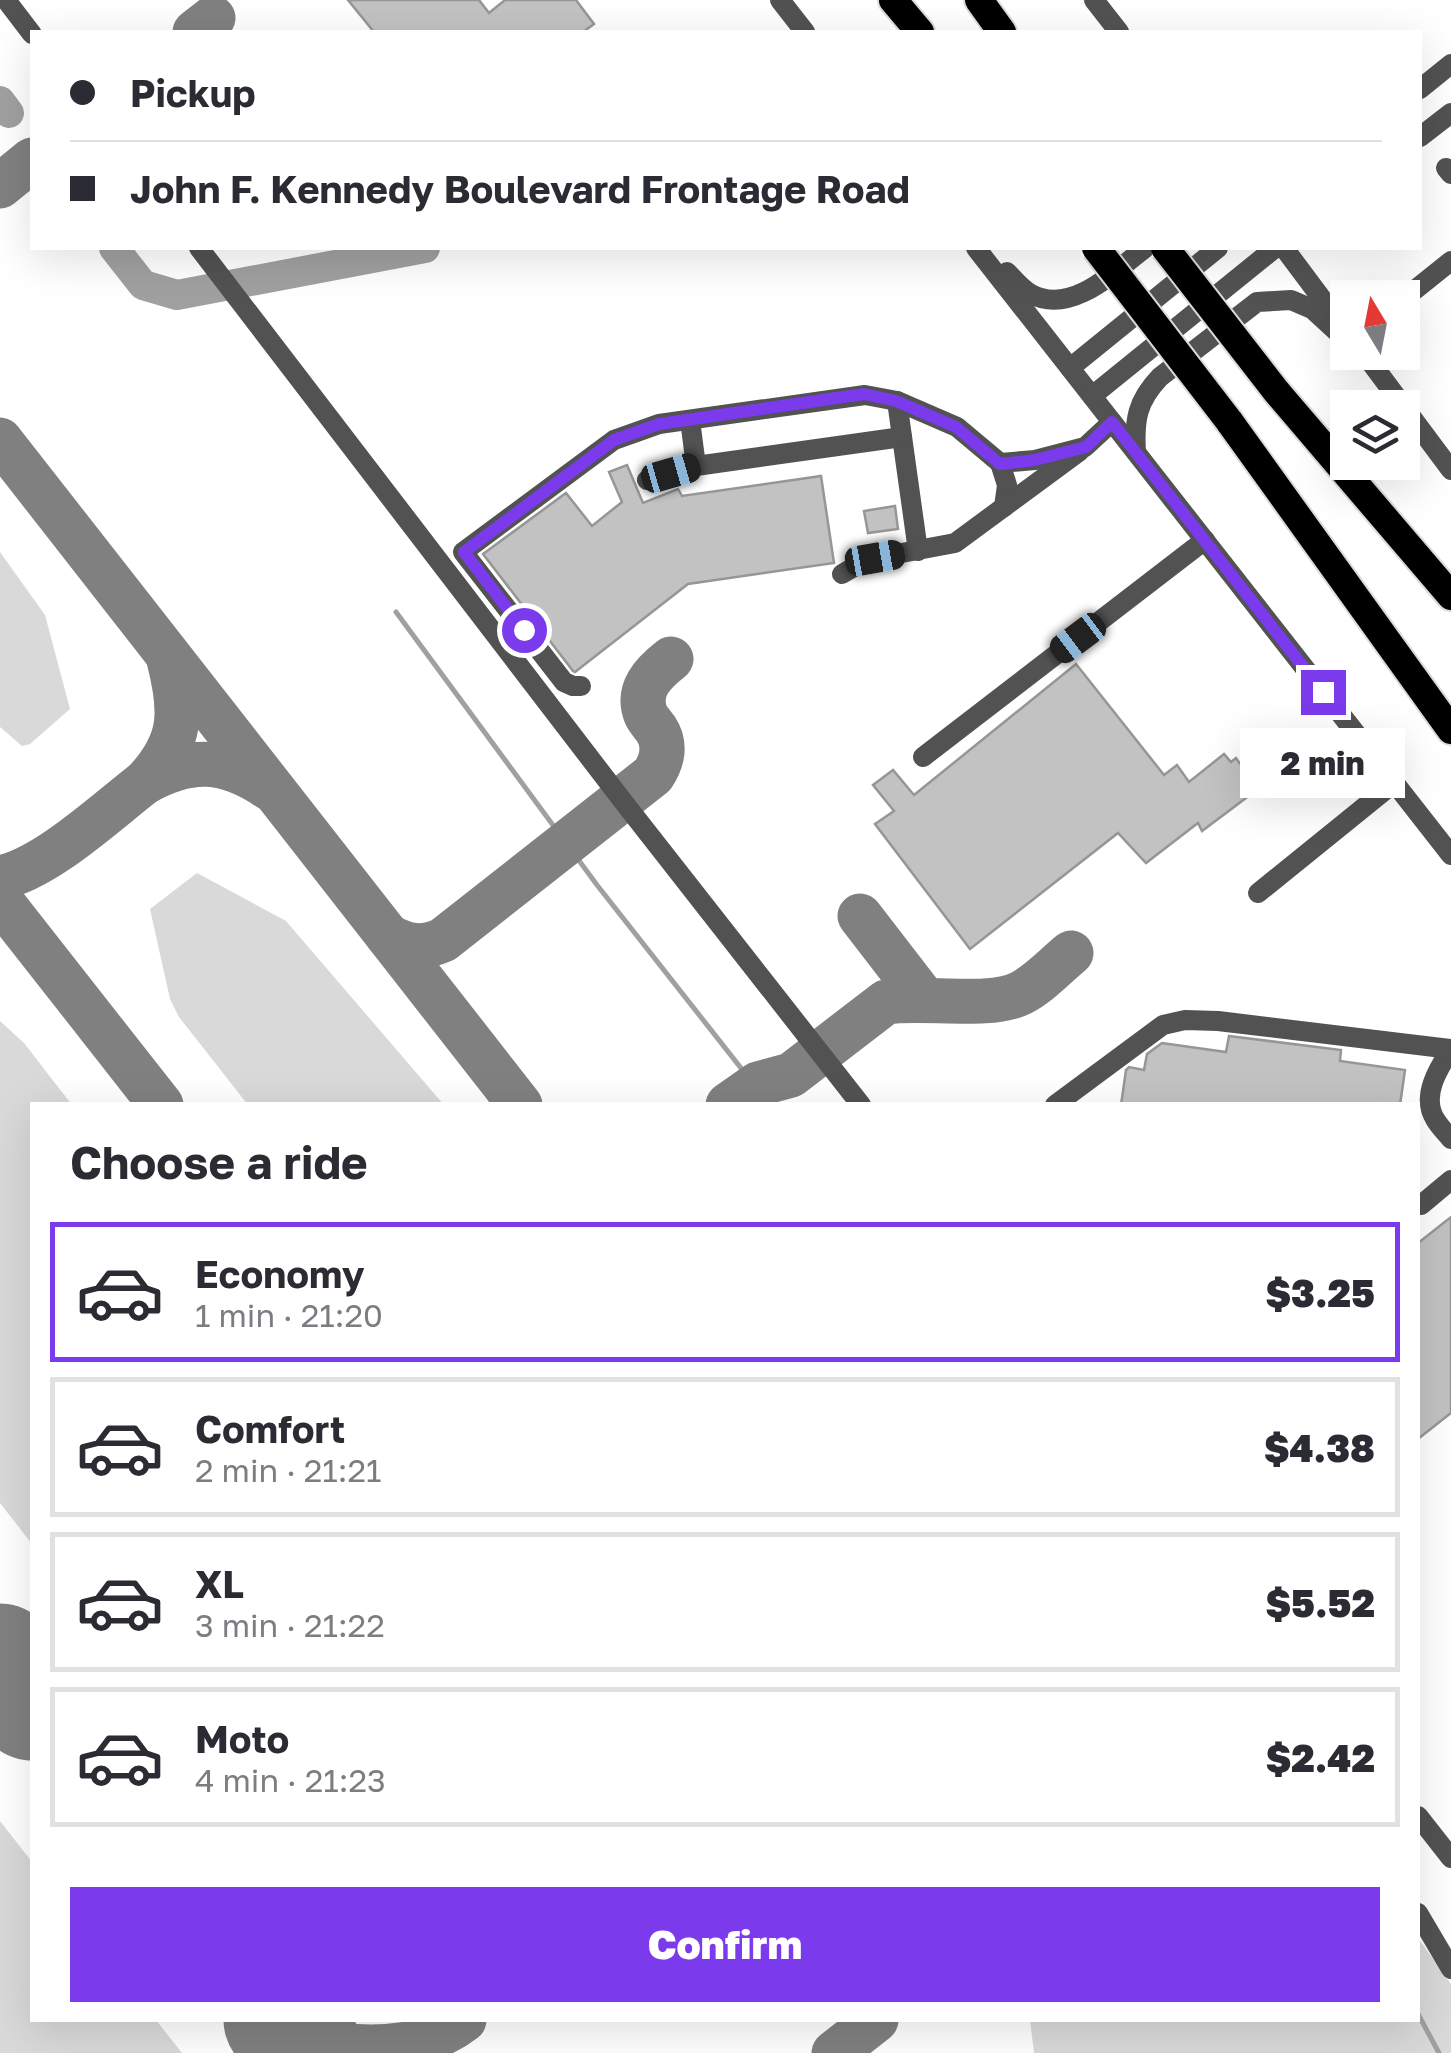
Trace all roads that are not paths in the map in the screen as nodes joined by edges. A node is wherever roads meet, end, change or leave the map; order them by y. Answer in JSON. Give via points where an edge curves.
{"nodes":[{"id":1,"x":6,"y":0,"type":"edge"},
{"id":2,"x":780,"y":0,"type":"edge"},
{"id":3,"x":893,"y":0,"type":"edge"},
{"id":4,"x":979,"y":0,"type":"edge"},
{"id":5,"x":992,"y":0,"type":"edge"},
{"id":6,"x":1094,"y":0,"type":"edge"},
{"id":7,"x":803,"y":30,"type":"edge"},
{"id":8,"x":918,"y":30,"type":"edge"},
{"id":9,"x":1004,"y":30,"type":"edge"},
{"id":10,"x":1005,"y":30,"type":"edge"},
{"id":11,"x":1117,"y":30,"type":"edge"},
{"id":12,"x":30,"y":31,"type":"edge"},
{"id":13,"x":1451,"y":64,"type":"edge"},
{"id":14,"x":1422,"y":87,"type":"edge"},
{"id":15,"x":1451,"y":114,"type":"edge"},
{"id":16,"x":1422,"y":136,"type":"edge"},
{"id":17,"x":201,"y":250,"type":"edge"},
{"id":18,"x":980,"y":250,"type":"edge"},
{"id":19,"x":980,"y":250,"type":"edge"},
{"id":20,"x":1098,"y":250,"type":"edge"},
{"id":21,"x":1142,"y":250,"type":"edge"},
{"id":22,"x":1167,"y":250,"type":"edge"},
{"id":23,"x":1216,"y":250,"type":"edge"},
{"id":24,"x":1274,"y":250,"type":"edge"},
{"id":25,"x":1286,"y":250,"type":"edge"},
{"id":26,"x":1451,"y":261,"type":"edge"},
{"id":27,"x":1420,"y":286,"type":"edge"},
{"id":28,"x":1330,"y":308,"type":"edge"},
{"id":29,"x":1330,"y":326,"type":"edge"},
{"id":30,"x":1070,"y":368,"type":"junction"},
{"id":31,"x":1375,"y":370,"type":"edge"},
{"id":32,"x":1092,"y":396,"type":"junction"},
{"id":33,"x":896,"y":401,"type":"junction"},
{"id":34,"x":690,"y":420,"type":"junction"},
{"id":35,"x":1112,"y":422,"type":"junction"},
{"id":36,"x":902,"y":437,"type":"junction"},
{"id":37,"x":1086,"y":447,"type":"junction"},
{"id":38,"x":1136,"y":452,"type":"junction"},
{"id":39,"x":1000,"y":464,"type":"junction"},
{"id":40,"x":696,"y":466,"type":"junction"},
{"id":41,"x":1451,"y":470,"type":"edge"},
{"id":42,"x":647,"y":480,"type":"dead end"},
{"id":43,"x":1004,"y":506,"type":"junction"},
{"id":44,"x":1205,"y":540,"type":"junction"},
{"id":45,"x":918,"y":551,"type":"junction"},
{"id":46,"x":842,"y":574,"type":"dead end"},
{"id":47,"x":1451,"y":596,"type":"edge"},
{"id":48,"x":581,"y":686,"type":"dead end"},
{"id":49,"x":1451,"y":730,"type":"edge"},
{"id":50,"x":923,"y":757,"type":"dead end"},
{"id":51,"x":1394,"y":783,"type":"junction"},
{"id":52,"x":1451,"y":855,"type":"edge"},
{"id":53,"x":1258,"y":893,"type":"dead end"},
{"id":54,"x":1451,"y":1049,"type":"edge"},
{"id":55,"x":859,"y":1102,"type":"edge"},
{"id":56,"x":1058,"y":1102,"type":"edge"},
{"id":57,"x":1451,"y":1139,"type":"edge"},
{"id":58,"x":1451,"y":1180,"type":"edge"},
{"id":59,"x":1421,"y":1205,"type":"dead end"},
{"id":60,"x":1420,"y":1819,"type":"edge"},
{"id":61,"x":1451,"y":1858,"type":"edge"},
{"id":62,"x":1420,"y":1916,"type":"edge"},
{"id":63,"x":1451,"y":1969,"type":"edge"}],
"edges":[{"from":1,"to":12,"type":"street"},
{"from":2,"to":7,"type":"street"},
{"from":3,"to":8,"type":"highway"},
{"from":4,"to":9,"type":"highway"},
{"from":5,"to":10,"type":"highway"},
{"from":6,"to":11,"type":"street"},
{"from":13,"to":14,"type":"street"},
{"from":15,"to":16,"type":"street"},
{"from":17,"to":55,"type":"street"},
{"from":18,"to":21,"type":"street","via":[[1031,294],[1051,299],[1092,288]]},
{"from":19,"to":30,"type":"street"},
{"from":20,"to":49,"type":"highway","bridge":true},
{"from":22,"to":47,"type":"highway","bridge":true},
{"from":23,"to":30,"type":"street"},
{"from":24,"to":32,"type":"street"},
{"from":25,"to":28,"type":"street"},
{"from":26,"to":27,"type":"street"},
{"from":29,"to":38,"type":"street","via":[[1291,300],[1257,302],[1148,390],[1135,426]]},
{"from":30,"to":32,"type":"street"},
{"from":31,"to":41,"type":"street"},
{"from":32,"to":35,"type":"street"},
{"from":33,"to":34,"type":"street","via":[[864,394]]},
{"from":33,"to":36,"type":"street"},
{"from":33,"to":39,"type":"street","via":[[956,427]]},
{"from":34,"to":40,"type":"street"},
{"from":34,"to":48,"type":"street","via":[[614,440],[464,552],[564,682]]},
{"from":35,"to":37,"type":"street"},
{"from":35,"to":38,"type":"street"},
{"from":36,"to":40,"type":"street"},
{"from":36,"to":45,"type":"street"},
{"from":37,"to":39,"type":"street"},
{"from":37,"to":43,"type":"street"},
{"from":38,"to":44,"type":"street"},
{"from":39,"to":43,"type":"street","via":[[1008,485]]},
{"from":40,"to":42,"type":"street"},
{"from":43,"to":45,"type":"street","via":[[954,543]]},
{"from":44,"to":50,"type":"street"},
{"from":44,"to":51,"type":"street"},
{"from":45,"to":46,"type":"street","via":[[875,558]]},
{"from":51,"to":52,"type":"street"},
{"from":51,"to":53,"type":"street"},
{"from":54,"to":56,"type":"street","via":[[1185,1020],[1163,1025]]},
{"from":54,"to":57,"type":"street","via":[[1430,1097],[1433,1117]]},
{"from":58,"to":59,"type":"street"},
{"from":60,"to":61,"type":"street"},
{"from":62,"to":63,"type":"street"}]}
